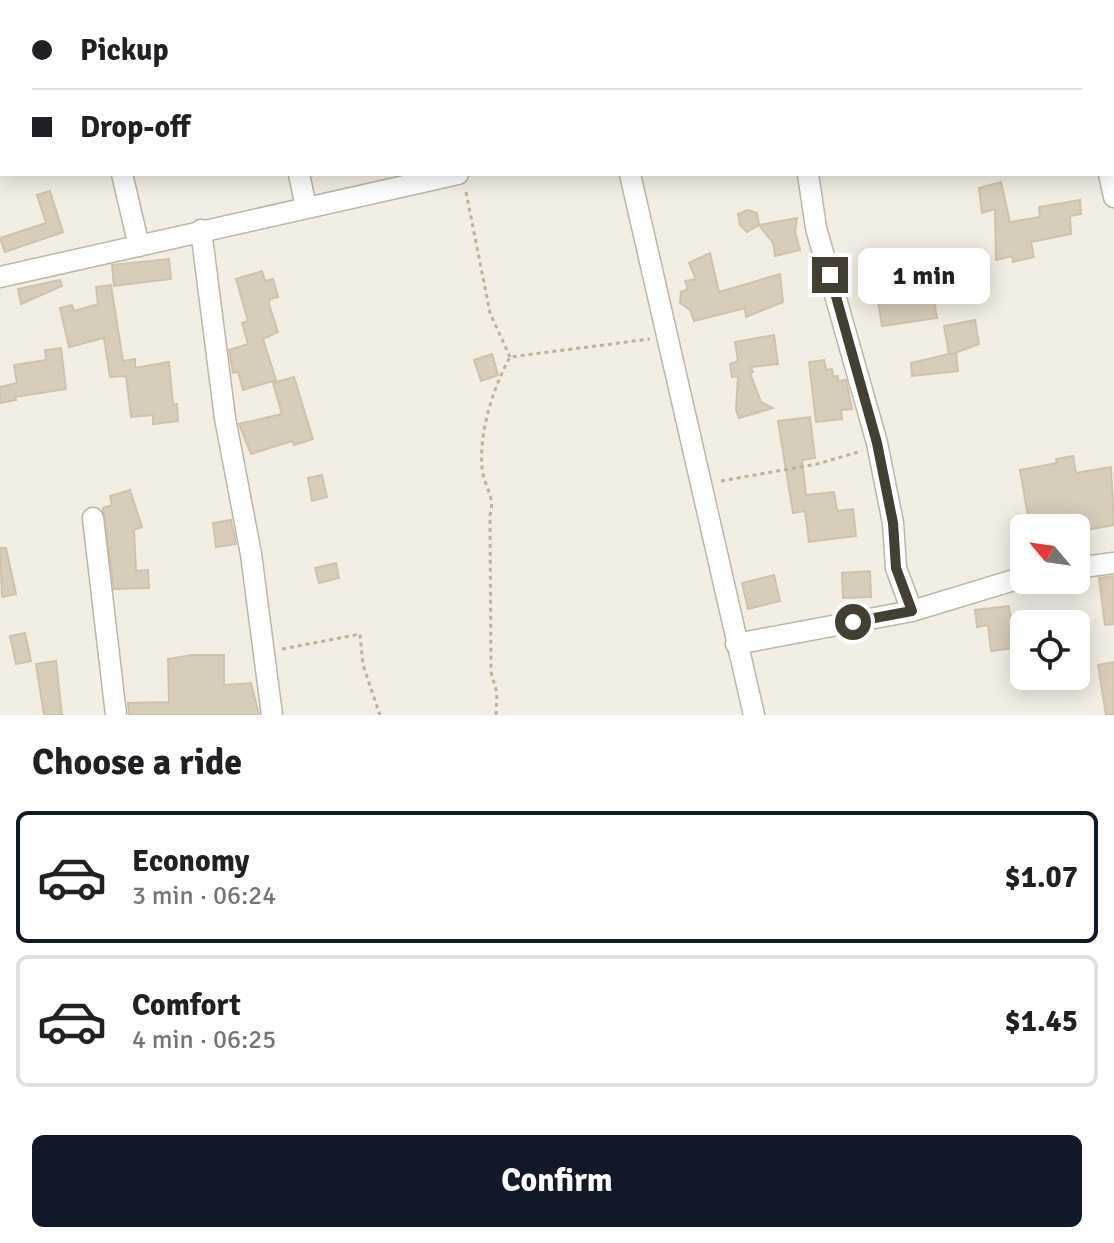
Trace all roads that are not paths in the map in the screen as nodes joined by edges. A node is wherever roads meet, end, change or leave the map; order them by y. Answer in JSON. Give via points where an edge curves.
{"nodes":[{"id":1,"x":122,"y":176,"type":"edge"},
{"id":2,"x":299,"y":176,"type":"edge"},
{"id":3,"x":630,"y":176,"type":"edge"},
{"id":4,"x":808,"y":176,"type":"edge"},
{"id":5,"x":1109,"y":176,"type":"edge"},
{"id":6,"x":450,"y":179,"type":"edge"},
{"id":7,"x":1114,"y":197,"type":"edge"},
{"id":8,"x":306,"y":207,"type":"junction"},
{"id":9,"x":201,"y":230,"type":"junction"},
{"id":10,"x":139,"y":246,"type":"junction"},
{"id":11,"x":0,"y":276,"type":"edge"},
{"id":12,"x":93,"y":518,"type":"dead end"},
{"id":13,"x":1114,"y":563,"type":"edge"},
{"id":14,"x":1090,"y":566,"type":"edge"},
{"id":15,"x":1010,"y":581,"type":"edge"},
{"id":16,"x":912,"y":611,"type":"junction"},
{"id":17,"x":736,"y":644,"type":"junction"},
{"id":18,"x":116,"y":715,"type":"edge"},
{"id":19,"x":272,"y":715,"type":"edge"},
{"id":20,"x":754,"y":715,"type":"edge"}],
"edges":[{"from":1,"to":10,"type":"street"},
{"from":2,"to":8,"type":"street"},
{"from":3,"to":17,"type":"street"},
{"from":4,"to":16,"type":"street","via":[[816,228],[877,443],[896,568]]},
{"from":5,"to":7,"type":"street"},
{"from":6,"to":8,"type":"street"},
{"from":8,"to":9,"type":"street"},
{"from":9,"to":10,"type":"street"},
{"from":9,"to":19,"type":"street"},
{"from":10,"to":11,"type":"street"},
{"from":12,"to":18,"type":"street"},
{"from":13,"to":14,"type":"street"},
{"from":15,"to":16,"type":"street"},
{"from":16,"to":17,"type":"street"},
{"from":17,"to":20,"type":"street"}]}
